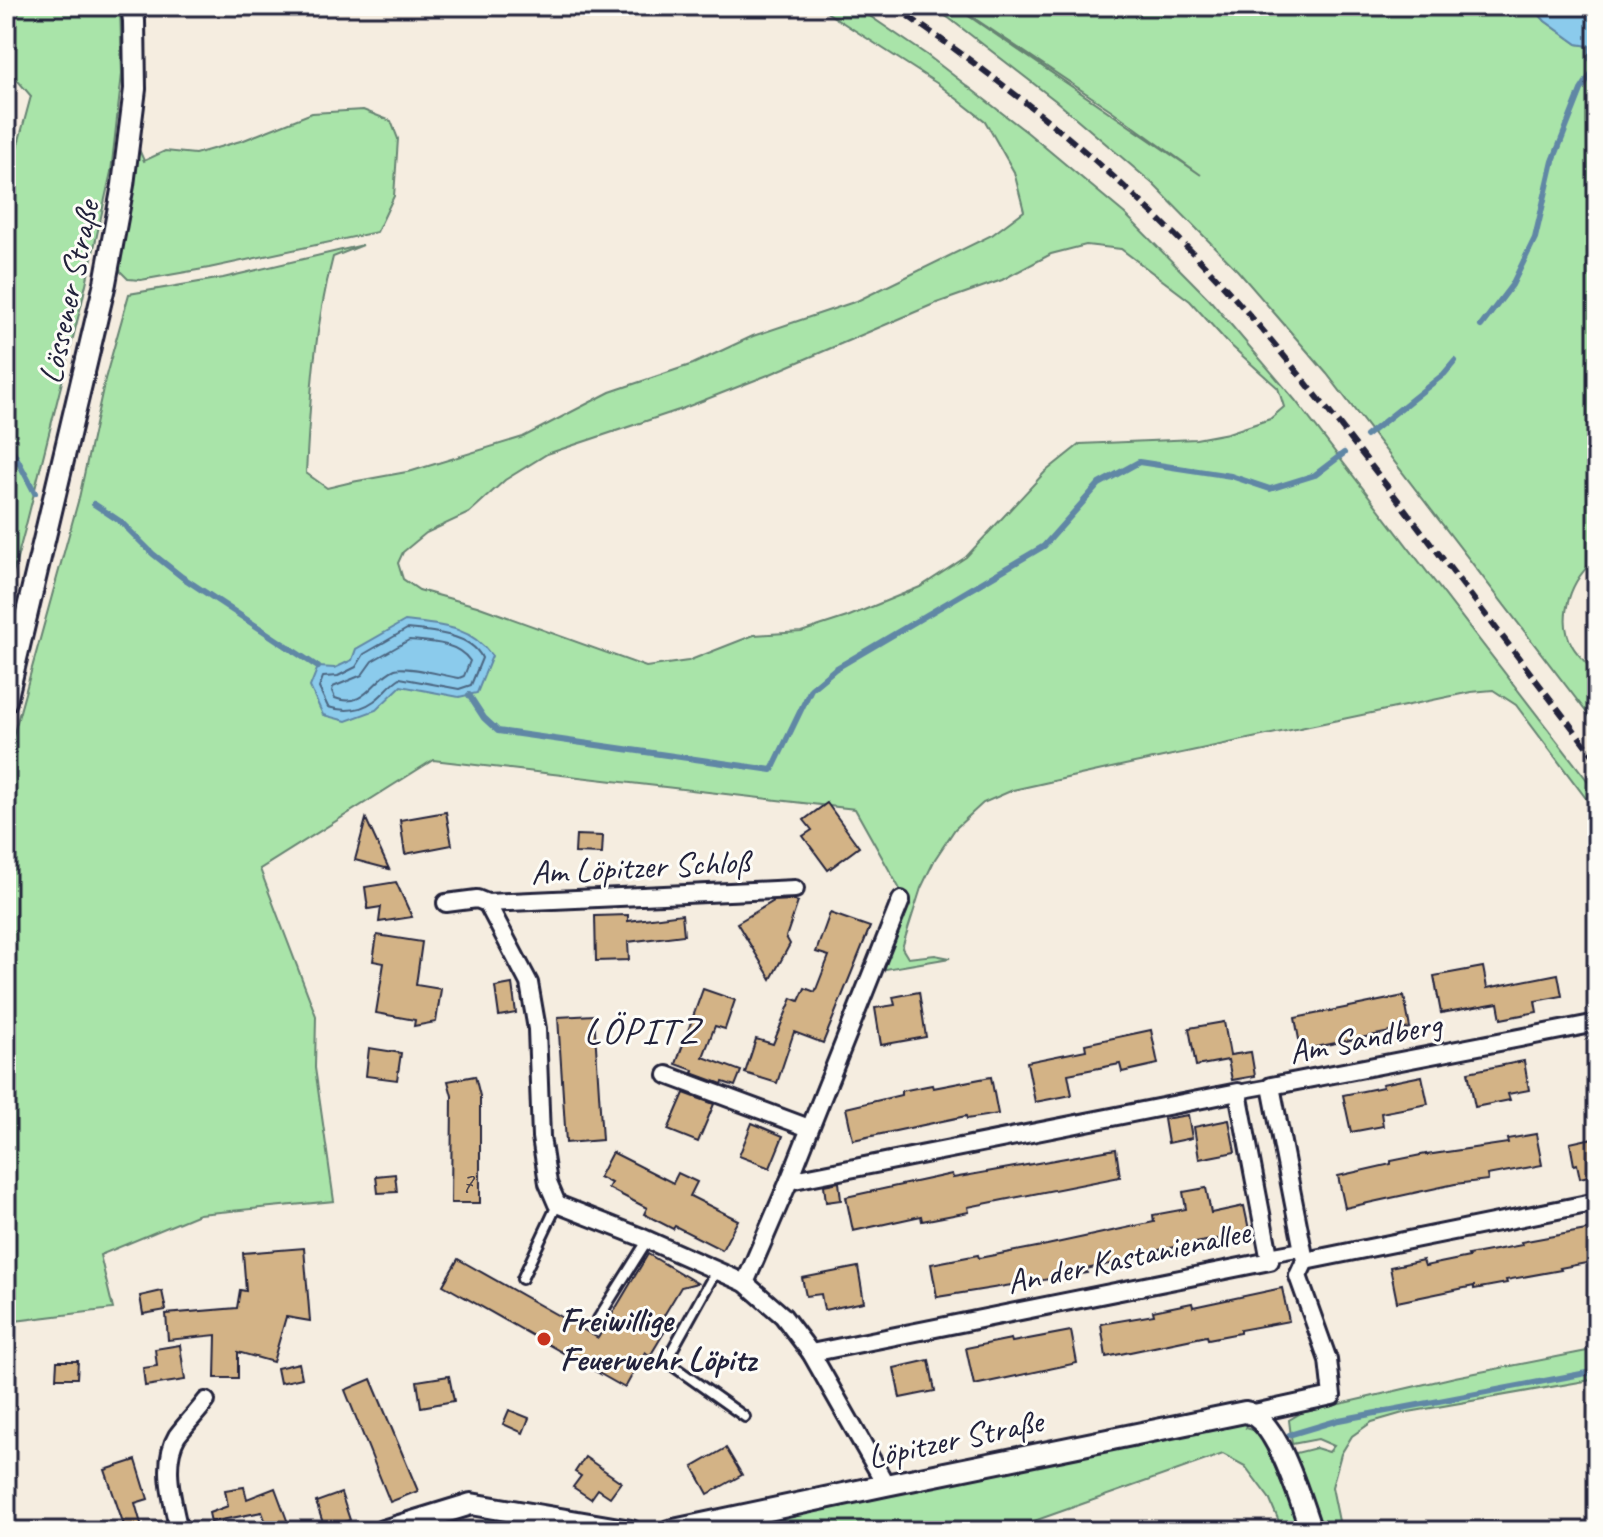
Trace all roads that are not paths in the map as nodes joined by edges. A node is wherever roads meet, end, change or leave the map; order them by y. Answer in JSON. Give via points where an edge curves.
{"nodes":[{"id":1,"x":132,"y":6,"type":"edge"},
{"id":2,"x":6,"y":701,"type":"edge"},
{"id":3,"x":795,"y":889,"type":"dead end"},
{"id":4,"x":901,"y":900,"type":"dead end"},
{"id":5,"x":446,"y":903,"type":"dead end"},
{"id":6,"x":487,"y":903,"type":"junction"},
{"id":7,"x":1597,"y":1023,"type":"edge"},
{"id":8,"x":667,"y":1075,"type":"dead end"},
{"id":9,"x":1271,"y":1086,"type":"junction"},
{"id":10,"x":1238,"y":1092,"type":"junction"},
{"id":11,"x":809,"y":1128,"type":"junction"},
{"id":12,"x":789,"y":1181,"type":"junction"},
{"id":13,"x":1597,"y":1202,"type":"edge"},
{"id":14,"x":557,"y":1204,"type":"junction"},
{"id":15,"x":647,"y":1241,"type":"junction"},
{"id":16,"x":1269,"y":1255,"type":"junction"},
{"id":17,"x":1303,"y":1255,"type":"junction"},
{"id":18,"x":716,"y":1271,"type":"junction"},
{"id":19,"x":522,"y":1279,"type":"dead end"},
{"id":20,"x":745,"y":1283,"type":"junction"},
{"id":21,"x":598,"y":1319,"type":"dead end"},
{"id":22,"x":811,"y":1353,"type":"junction"},
{"id":23,"x":1332,"y":1396,"type":"joint"},
{"id":24,"x":206,"y":1401,"type":"dead end"},
{"id":25,"x":1254,"y":1413,"type":"junction"},
{"id":26,"x":745,"y":1417,"type":"dead end"},
{"id":27,"x":886,"y":1485,"type":"junction"},
{"id":28,"x":179,"y":1531,"type":"edge"},
{"id":29,"x":383,"y":1531,"type":"edge"},
{"id":30,"x":631,"y":1531,"type":"edge"},
{"id":31,"x":669,"y":1531,"type":"edge"},
{"id":32,"x":1311,"y":1531,"type":"edge"}],
"edges":[{"from":1,"to":2,"type":"street","name":"Lössener Straße","via":[[135,89],[123,185],[105,283]]},
{"from":3,"to":6,"type":"street","name":"Am Löpitzer Schloß"},
{"from":4,"to":11,"type":"street"},
{"from":5,"to":6,"type":"street","name":"Am Löpitzer Schloß"},
{"from":6,"to":14,"type":"street","name":"Am Löpitzer Schloß","via":[[529,983],[537,1029],[541,1137]]},
{"from":7,"to":9,"type":"street","name":"Am Sandberg"},
{"from":8,"to":11,"type":"street"},
{"from":9,"to":10,"type":"street"},
{"from":9,"to":17,"type":"street","name":"Am Sandberg"},
{"from":10,"to":12,"type":"street"},
{"from":10,"to":16,"type":"street","name":"An der Kastanienallee"},
{"from":11,"to":12,"type":"street"},
{"from":12,"to":20,"type":"street"},
{"from":13,"to":17,"type":"street"},
{"from":14,"to":15,"type":"street"},
{"from":14,"to":19,"type":"lane"},
{"from":15,"to":18,"type":"street"},
{"from":15,"to":21,"type":"lane"},
{"from":16,"to":17,"type":"street"},
{"from":16,"to":22,"type":"street","name":"An der Kastanienallee","via":[[1270,1261]]},
{"from":17,"to":23,"type":"street","name":"Am Sandberg","via":[[1298,1276],[1328,1360]]},
{"from":18,"to":20,"type":"street"},
{"from":18,"to":26,"type":"lane","via":[[666,1361]]},
{"from":20,"to":22,"type":"street","via":[[783,1316]]},
{"from":22,"to":27,"type":"street"},
{"from":23,"to":25,"type":"street","name":"Löpitzer Straße"},
{"from":24,"to":28,"type":"street","via":[[176,1439],[170,1459]]},
{"from":25,"to":27,"type":"street","name":"Löpitzer Straße"},
{"from":25,"to":32,"type":"street","via":[[1275,1438]]},
{"from":27,"to":31,"type":"street","name":"Löpitzer Straße"},
{"from":29,"to":30,"type":"street","via":[[471,1504]]}]}
